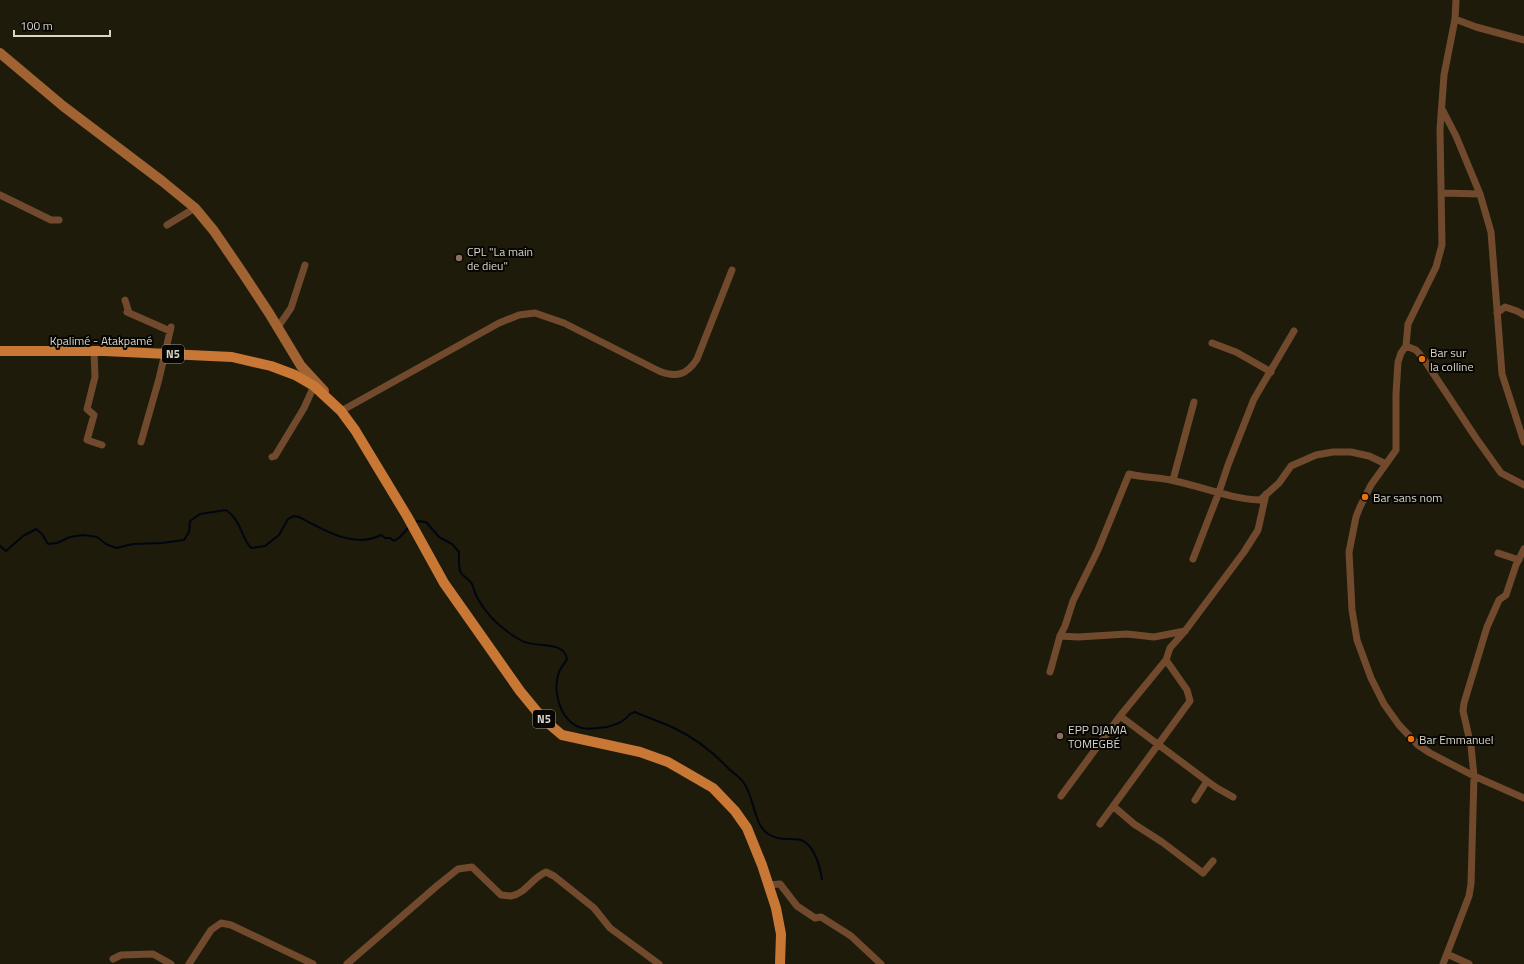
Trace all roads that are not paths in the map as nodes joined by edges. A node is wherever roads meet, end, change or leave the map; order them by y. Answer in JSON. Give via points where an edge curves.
{"nodes":[{"id":1,"x":1456,"y":0,"type":"edge"},
{"id":2,"x":1455,"y":19,"type":"junction"},
{"id":3,"x":1524,"y":40,"type":"edge"},
{"id":4,"x":0,"y":53,"type":"edge"},
{"id":5,"x":1442,"y":109,"type":"junction"},
{"id":6,"x":1442,"y":193,"type":"junction"},
{"id":7,"x":1480,"y":194,"type":"junction"},
{"id":8,"x":0,"y":195,"type":"edge"},
{"id":9,"x":195,"y":208,"type":"junction"},
{"id":10,"x":59,"y":220,"type":"dead end"},
{"id":11,"x":167,"y":225,"type":"dead end"},
{"id":12,"x":305,"y":266,"type":"dead end"},
{"id":13,"x":732,"y":270,"type":"dead end"},
{"id":14,"x":125,"y":300,"type":"dead end"},
{"id":15,"x":1498,"y":313,"type":"junction"},
{"id":16,"x":1524,"y":315,"type":"edge"},
{"id":17,"x":278,"y":327,"type":"junction"},
{"id":18,"x":1294,"y":331,"type":"dead end"},
{"id":19,"x":1212,"y":343,"type":"dead end"},
{"id":20,"x":1406,"y":346,"type":"junction"},
{"id":21,"x":0,"y":351,"type":"edge"},
{"id":22,"x":94,"y":351,"type":"junction"},
{"id":23,"x":165,"y":353,"type":"junction"},
{"id":24,"x":1271,"y":372,"type":"junction"},
{"id":25,"x":314,"y":386,"type":"junction"},
{"id":26,"x":1194,"y":402,"type":"dead end"},
{"id":27,"x":337,"y":407,"type":"junction"},
{"id":28,"x":141,"y":442,"type":"dead end"},
{"id":29,"x":1524,"y":442,"type":"edge"},
{"id":30,"x":102,"y":445,"type":"dead end"},
{"id":31,"x":272,"y":457,"type":"dead end"},
{"id":32,"x":1386,"y":464,"type":"junction"},
{"id":33,"x":1173,"y":480,"type":"junction"},
{"id":34,"x":1524,"y":486,"type":"edge"},
{"id":35,"x":1219,"y":492,"type":"junction"},
{"id":36,"x":1266,"y":494,"type":"junction"},
{"id":37,"x":1524,"y":549,"type":"edge"},
{"id":38,"x":1498,"y":553,"type":"dead end"},
{"id":39,"x":1193,"y":559,"type":"dead end"},
{"id":40,"x":1519,"y":560,"type":"junction"},
{"id":41,"x":1185,"y":631,"type":"junction"},
{"id":42,"x":1060,"y":636,"type":"junction"},
{"id":43,"x":1166,"y":660,"type":"junction"},
{"id":44,"x":1050,"y":672,"type":"dead end"},
{"id":45,"x":1120,"y":716,"type":"junction"},
{"id":46,"x":1159,"y":745,"type":"junction"},
{"id":47,"x":1474,"y":776,"type":"junction"},
{"id":48,"x":1207,"y":782,"type":"junction"},
{"id":49,"x":1061,"y":796,"type":"dead end"},
{"id":50,"x":1233,"y":796,"type":"dead end"},
{"id":51,"x":1524,"y":798,"type":"edge"},
{"id":52,"x":1196,"y":800,"type":"dead end"},
{"id":53,"x":1114,"y":806,"type":"junction"},
{"id":54,"x":1100,"y":824,"type":"dead end"},
{"id":55,"x":1213,"y":861,"type":"dead end"},
{"id":56,"x":768,"y":885,"type":"junction"},
{"id":57,"x":1447,"y":954,"type":"junction"},
{"id":58,"x":113,"y":959,"type":"dead end"},
{"id":59,"x":171,"y":964,"type":"edge"},
{"id":60,"x":189,"y":964,"type":"edge"},
{"id":61,"x":313,"y":964,"type":"edge"},
{"id":62,"x":347,"y":964,"type":"edge"},
{"id":63,"x":659,"y":964,"type":"edge"},
{"id":64,"x":780,"y":964,"type":"edge"},
{"id":65,"x":882,"y":964,"type":"edge"},
{"id":66,"x":1443,"y":964,"type":"edge"},
{"id":67,"x":1469,"y":964,"type":"edge"}],
"edges":[{"from":1,"to":2,"type":"street"},
{"from":2,"to":3,"type":"street"},
{"from":2,"to":5,"type":"street","via":[[1444,75]]},
{"from":4,"to":9,"type":"street","via":[[63,106]]},
{"from":5,"to":6,"type":"street"},
{"from":5,"to":7,"type":"street"},
{"from":6,"to":7,"type":"street"},
{"from":6,"to":20,"type":"street","via":[[1442,245],[1436,267],[1408,324]]},
{"from":7,"to":15,"type":"street","via":[[1491,232]]},
{"from":8,"to":10,"type":"street","via":[[52,220]]},
{"from":9,"to":11,"type":"street"},
{"from":9,"to":17,"type":"street","via":[[227,250]]},
{"from":12,"to":17,"type":"street","via":[[290,308]]},
{"from":13,"to":27,"type":"street","via":[[697,359],[689,370],[678,375],[659,371],[564,323],[535,313],[520,315],[499,323]]},
{"from":14,"to":23,"type":"street","via":[[128,312],[170,329]]},
{"from":15,"to":16,"type":"street","via":[[1505,307]]},
{"from":15,"to":29,"type":"street","via":[[1502,374]]},
{"from":17,"to":27,"type":"street","via":[[305,372]]},
{"from":18,"to":24,"type":"street"},
{"from":19,"to":24,"type":"street","via":[[1236,352]]},
{"from":20,"to":32,"type":"street","via":[[1398,362],[1396,450]]},
{"from":20,"to":34,"type":"street","via":[[1416,350],[1423,358],[1501,473]]},
{"from":21,"to":22,"type":"main road","name":"Kpalimé - Atakpamé","number":"N5"},
{"from":22,"to":23,"type":"main road","name":"Kpalimé - Atakpamé","number":"N5"},
{"from":22,"to":30,"type":"street","via":[[95,377],[87,408],[94,415],[88,440]]},
{"from":23,"to":25,"type":"main road","name":"Kpalimé - Atakpamé","number":"N5","via":[[247,359],[280,369]]},
{"from":23,"to":28,"type":"street"},
{"from":24,"to":35,"type":"street","via":[[1254,399]]},
{"from":25,"to":27,"type":"main road","name":"Kpalimé - Atakpamé","number":"N5"},
{"from":25,"to":31,"type":"street","via":[[304,408]]},
{"from":26,"to":33,"type":"street"},
{"from":27,"to":56,"type":"main road","number":"N5","via":[[356,430],[444,583],[543,718],[562,735],[658,758],[678,766],[713,788],[730,805],[746,828]]},
{"from":32,"to":36,"type":"street","via":[[1369,456],[1351,452],[1316,455],[1291,466],[1279,483]]},
{"from":32,"to":47,"type":"street","via":[[1360,507],[1349,552],[1350,590],[1357,640],[1390,715],[1424,749]]},
{"from":33,"to":35,"type":"street"},
{"from":33,"to":42,"type":"street","via":[[1144,478],[1130,474]]},
{"from":35,"to":36,"type":"street","via":[[1260,500]]},
{"from":35,"to":39,"type":"street"},
{"from":36,"to":41,"type":"street","via":[[1258,530]]},
{"from":37,"to":40,"type":"street"},
{"from":38,"to":40,"type":"street"},
{"from":40,"to":47,"type":"street","via":[[1506,595],[1499,600],[1487,627],[1464,703],[1463,711],[1471,746]]},
{"from":41,"to":42,"type":"street","via":[[1154,637],[1127,634]]},
{"from":41,"to":43,"type":"street","via":[[1170,648]]},
{"from":42,"to":44,"type":"street"},
{"from":43,"to":45,"type":"street"},
{"from":43,"to":46,"type":"street","via":[[1187,690],[1190,701]]},
{"from":45,"to":46,"type":"street"},
{"from":45,"to":49,"type":"street"},
{"from":46,"to":48,"type":"street"},
{"from":46,"to":53,"type":"street"},
{"from":47,"to":51,"type":"street"},
{"from":47,"to":57,"type":"street","via":[[1471,884]]},
{"from":48,"to":50,"type":"street"},
{"from":48,"to":52,"type":"street"},
{"from":53,"to":54,"type":"street"},
{"from":53,"to":55,"type":"street","via":[[1134,824],[1203,873]]},
{"from":56,"to":64,"type":"main road","number":"N5","via":[[780,927]]},
{"from":56,"to":65,"type":"street","via":[[780,884],[797,906],[815,918],[821,917],[844,931]]},
{"from":57,"to":66,"type":"street"},
{"from":57,"to":67,"type":"street"},
{"from":58,"to":59,"type":"street","via":[[121,955],[153,954]]},
{"from":60,"to":61,"type":"street","via":[[211,930],[221,924],[231,925]]},
{"from":62,"to":63,"type":"street","via":[[458,869],[472,867],[501,895],[512,896],[546,872],[554,876],[594,908],[610,928]]}]}
